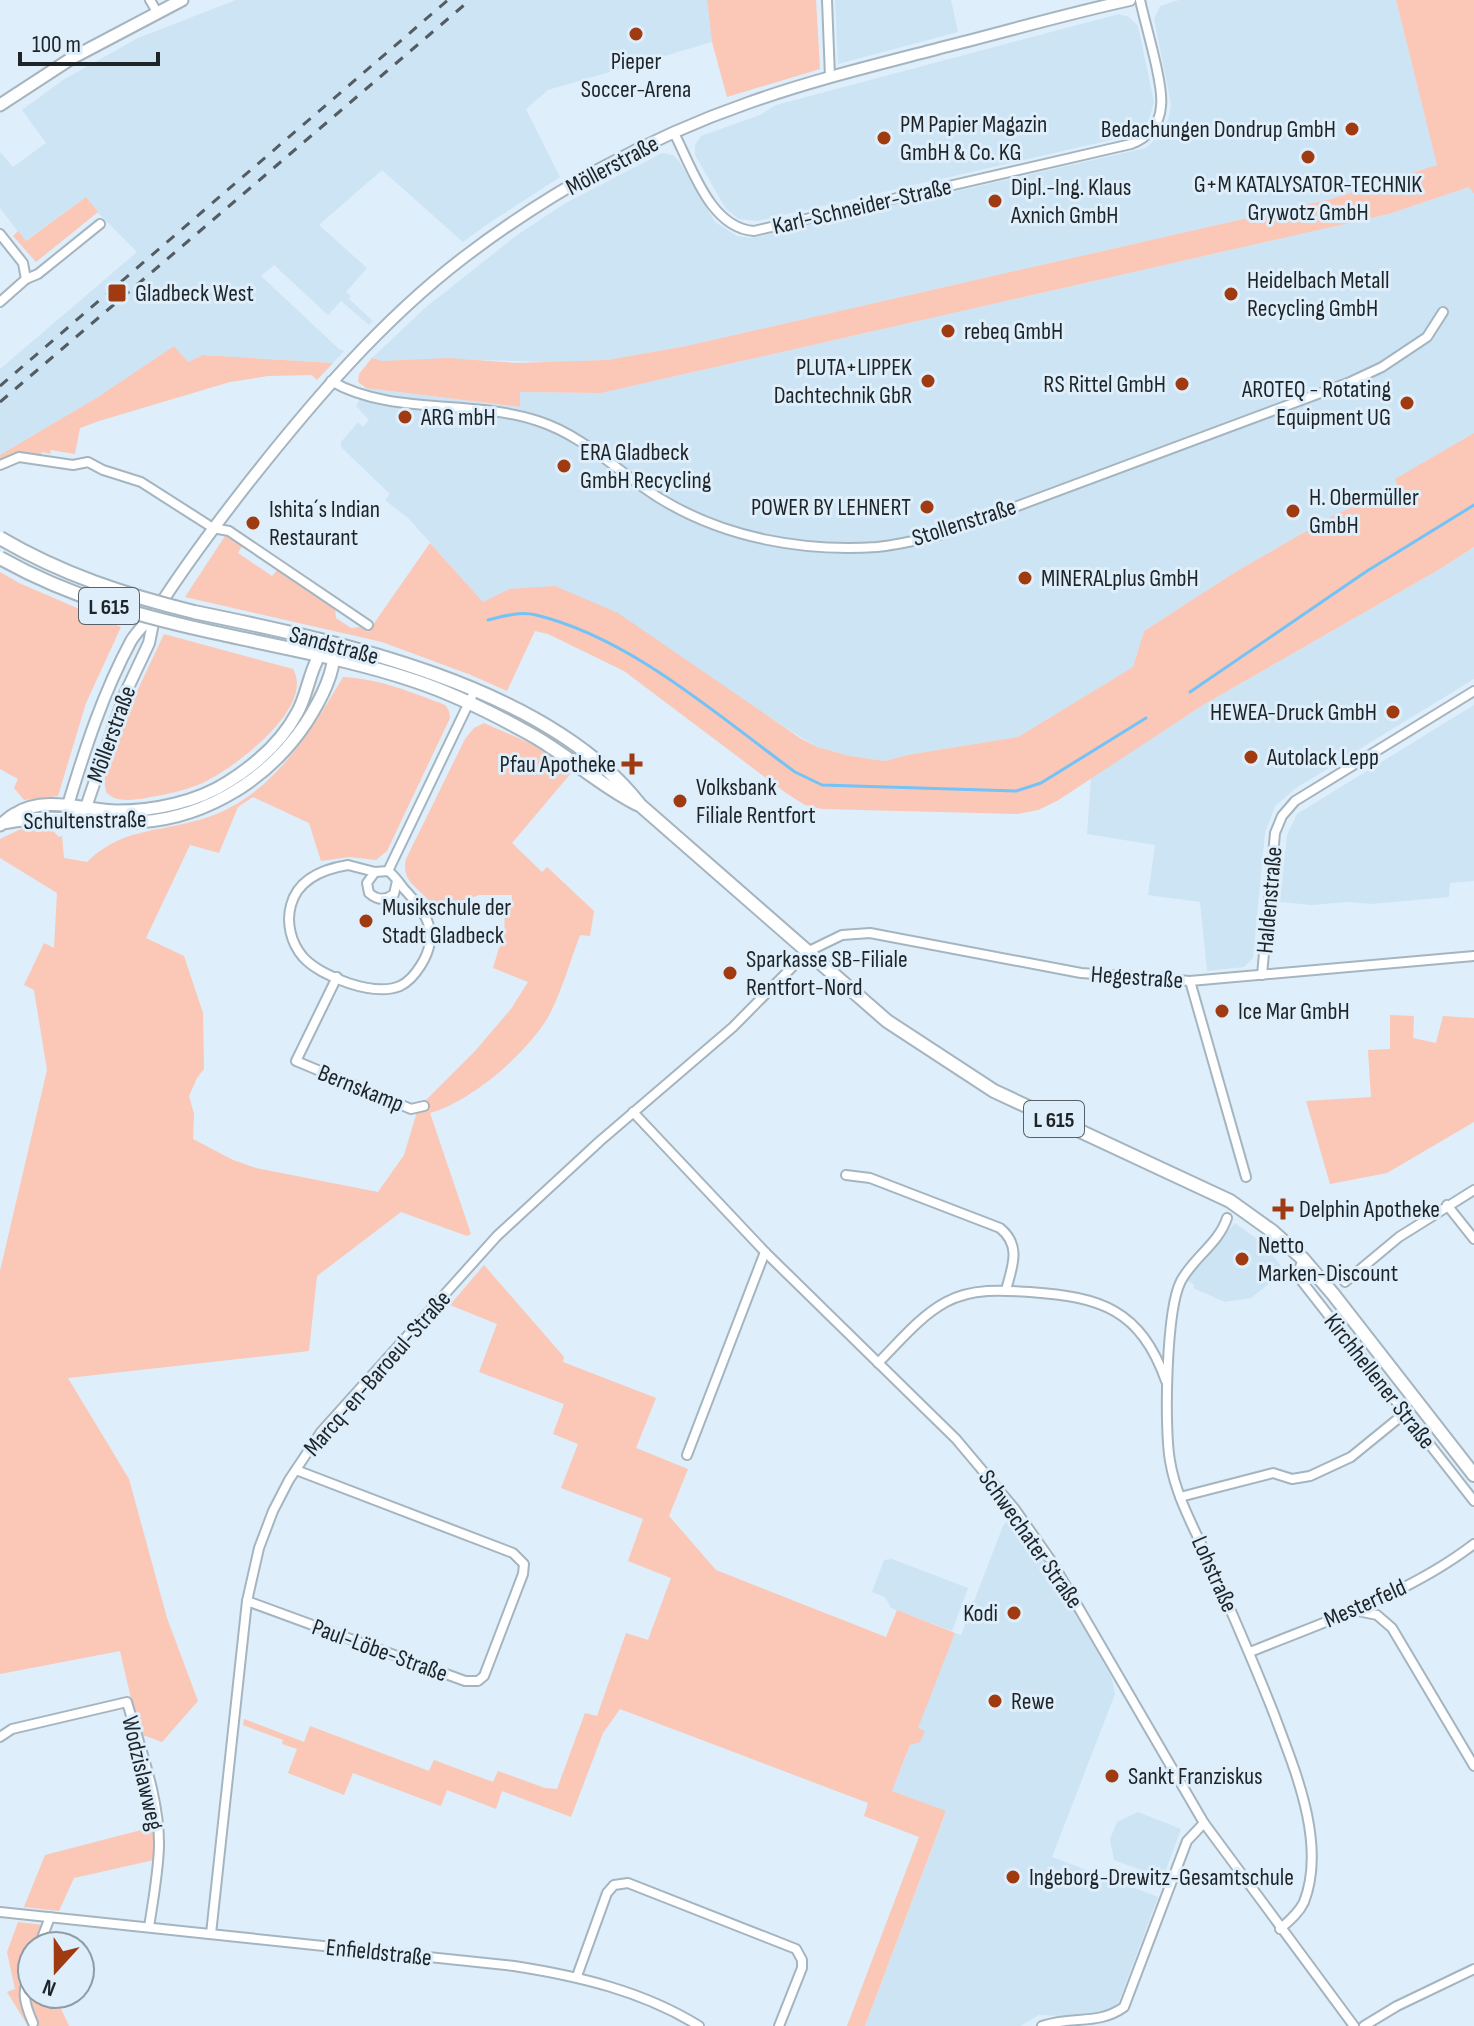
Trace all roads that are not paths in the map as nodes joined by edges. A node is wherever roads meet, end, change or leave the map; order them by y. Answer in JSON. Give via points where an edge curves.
{"nodes":[{"id":1,"x":150,"y":0,"type":"edge"},
{"id":2,"x":182,"y":0,"type":"edge"},
{"id":3,"x":827,"y":0,"type":"edge"},
{"id":4,"x":1130,"y":0,"type":"edge"},
{"id":5,"x":1140,"y":0,"type":"edge"},
{"id":6,"x":157,"y":12,"type":"junction"},
{"id":7,"x":830,"y":77,"type":"junction"},
{"id":8,"x":22,"y":91,"type":"junction"},
{"id":9,"x":0,"y":105,"type":"edge"},
{"id":10,"x":0,"y":114,"type":"edge"},
{"id":11,"x":674,"y":133,"type":"junction"},
{"id":12,"x":100,"y":224,"type":"dead end"},
{"id":13,"x":0,"y":234,"type":"edge"},
{"id":14,"x":26,"y":279,"type":"junction"},
{"id":15,"x":0,"y":302,"type":"edge"},
{"id":16,"x":1443,"y":312,"type":"dead end"},
{"id":17,"x":331,"y":381,"type":"junction"},
{"id":18,"x":0,"y":465,"type":"edge"},
{"id":19,"x":213,"y":528,"type":"junction"},
{"id":20,"x":0,"y":538,"type":"edge"},
{"id":21,"x":0,"y":558,"type":"edge"},
{"id":22,"x":155,"y":613,"type":"junction"},
{"id":23,"x":368,"y":625,"type":"dead end"},
{"id":24,"x":333,"y":644,"type":"junction"},
{"id":25,"x":319,"y":655,"type":"junction"},
{"id":26,"x":336,"y":659,"type":"junction"},
{"id":27,"x":475,"y":690,"type":"junction"},
{"id":28,"x":1474,"y":691,"type":"edge"},
{"id":29,"x":469,"y":704,"type":"junction"},
{"id":30,"x":68,"y":805,"type":"junction"},
{"id":31,"x":640,"y":805,"type":"junction"},
{"id":32,"x":86,"y":807,"type":"junction"},
{"id":33,"x":75,"y":818,"type":"junction"},
{"id":34,"x":2,"y":824,"type":"edge"},
{"id":35,"x":388,"y":871,"type":"junction"},
{"id":36,"x":375,"y":872,"type":"junction"},
{"id":37,"x":397,"y":880,"type":"junction"},
{"id":38,"x":807,"y":952,"type":"junction"},
{"id":39,"x":1474,"y":956,"type":"edge"},
{"id":40,"x":1262,"y":975,"type":"junction"},
{"id":41,"x":337,"y":977,"type":"junction"},
{"id":42,"x":1190,"y":981,"type":"junction"},
{"id":43,"x":424,"y":1106,"type":"dead end"},
{"id":44,"x":633,"y":1112,"type":"junction"},
{"id":45,"x":846,"y":1175,"type":"dead end"},
{"id":46,"x":1246,"y":1177,"type":"dead end"},
{"id":47,"x":1474,"y":1190,"type":"edge"},
{"id":48,"x":1447,"y":1205,"type":"junction"},
{"id":49,"x":1227,"y":1218,"type":"dead end"},
{"id":50,"x":1474,"y":1239,"type":"edge"},
{"id":51,"x":765,"y":1252,"type":"junction"},
{"id":52,"x":1303,"y":1259,"type":"junction"},
{"id":53,"x":1345,"y":1282,"type":"dead end"},
{"id":54,"x":1006,"y":1290,"type":"junction"},
{"id":55,"x":878,"y":1363,"type":"junction"},
{"id":56,"x":1167,"y":1385,"type":"junction"},
{"id":57,"x":1405,"y":1413,"type":"junction"},
{"id":58,"x":687,"y":1455,"type":"dead end"},
{"id":59,"x":296,"y":1470,"type":"junction"},
{"id":60,"x":1474,"y":1475,"type":"edge"},
{"id":61,"x":1180,"y":1497,"type":"junction"},
{"id":62,"x":1474,"y":1501,"type":"edge"},
{"id":63,"x":1474,"y":1544,"type":"edge"},
{"id":64,"x":247,"y":1601,"type":"junction"},
{"id":65,"x":1352,"y":1610,"type":"junction"},
{"id":66,"x":1250,"y":1652,"type":"junction"},
{"id":67,"x":0,"y":1737,"type":"edge"},
{"id":68,"x":1474,"y":1766,"type":"edge"},
{"id":69,"x":1204,"y":1823,"type":"junction"},
{"id":70,"x":0,"y":1912,"type":"edge"},
{"id":71,"x":50,"y":1917,"type":"junction"},
{"id":72,"x":149,"y":1927,"type":"junction"},
{"id":73,"x":1280,"y":1929,"type":"junction"},
{"id":74,"x":45,"y":1930,"type":"edge"},
{"id":75,"x":211,"y":1934,"type":"junction"},
{"id":76,"x":1474,"y":1969,"type":"edge"},
{"id":77,"x":577,"y":1976,"type":"junction"},
{"id":78,"x":28,"y":2010,"type":"edge"},
{"id":79,"x":33,"y":2023,"type":"dead end"},
{"id":80,"x":699,"y":2026,"type":"edge"},
{"id":81,"x":779,"y":2026,"type":"edge"},
{"id":82,"x":1042,"y":2026,"type":"edge"},
{"id":83,"x":1354,"y":2026,"type":"edge"},
{"id":84,"x":1364,"y":2026,"type":"edge"}],
"edges":[{"from":1,"to":6,"type":"street"},
{"from":2,"to":6,"type":"main road"},
{"from":3,"to":7,"type":"street"},
{"from":4,"to":7,"type":"street","name":"Möllerstraße"},
{"from":5,"to":11,"type":"street","name":"Karl-Schneider-Straße","via":[[1161,107],[1148,135],[1131,144],[754,231],[733,227],[716,212]]},
{"from":6,"to":8,"type":"main road"},
{"from":7,"to":11,"type":"street","name":"Möllerstraße"},
{"from":8,"to":9,"type":"main road"},
{"from":8,"to":10,"type":"main road"},
{"from":11,"to":17,"type":"street","name":"Möllerstraße","via":[[561,192],[462,259]]},
{"from":12,"to":14,"type":"street"},
{"from":13,"to":14,"type":"street","via":[[23,263]]},
{"from":14,"to":15,"type":"street"},
{"from":16,"to":17,"type":"street","name":"Stollenstraße","via":[[1427,337],[1350,382],[937,536],[879,547],[822,547],[744,535],[660,499],[581,442],[537,420],[369,397]]},
{"from":17,"to":19,"type":"street","name":"Möllerstraße"},
{"from":18,"to":19,"type":"street","via":[[19,457],[73,465],[88,462],[155,489]]},
{"from":19,"to":22,"type":"street","name":"Möllerstraße"},
{"from":19,"to":23,"type":"street","via":[[229,531]]},
{"from":20,"to":24,"type":"main road","name":"Sandstraße","number":"L 615","bridge":true,"via":[[96,584]]},
{"from":21,"to":25,"type":"main road","name":"Sandstraße","number":"L 615","bridge":true,"via":[[86,599],[156,620]]},
{"from":22,"to":30,"type":"street","name":"Möllerstraße","via":[[134,636],[106,691]]},
{"from":22,"to":32,"type":"street","name":"Möllerstraße","via":[[149,643],[125,694]]},
{"from":24,"to":25,"type":"main road"},
{"from":24,"to":26,"type":"main road"},
{"from":24,"to":27,"type":"main road","name":"Sandstraße","number":"L 615"},
{"from":25,"to":26,"type":"main road","name":"Sandstraße","number":"L 615"},
{"from":25,"to":32,"type":"main road","name":"Schultenstraße","via":[[297,713],[282,735],[226,784],[149,809]]},
{"from":26,"to":29,"type":"main road","name":"Sandstraße","number":"L 615","via":[[415,681]]},
{"from":26,"to":33,"type":"main road","name":"Schultenstraße","via":[[294,741],[226,798],[139,822]]},
{"from":27,"to":29,"type":"street"},
{"from":27,"to":31,"type":"main road","name":"Sandstraße","number":"L 615","via":[[560,736]]},
{"from":28,"to":40,"type":"street","name":"Haldenstraße","via":[[1295,801],[1282,816],[1275,833]]},
{"from":29,"to":31,"type":"main road","name":"Sandstraße","number":"L 615","via":[[532,735]]},
{"from":29,"to":35,"type":"street"},
{"from":30,"to":32,"type":"main road","name":"Schultenstraße"},
{"from":30,"to":33,"type":"street","name":"Möllerstraße"},
{"from":30,"to":34,"type":"main road","name":"Schultenstraße","via":[[29,809]]},
{"from":31,"to":38,"type":"main road","name":"Sandstraße","number":"L 615"},
{"from":32,"to":33,"type":"street","name":"Möllerstraße"},
{"from":33,"to":34,"type":"main road","name":"Schultenstraße"},
{"from":35,"to":36,"type":"street"},
{"from":35,"to":37,"type":"street"},
{"from":36,"to":37,"type":"street","via":[[368,888],[377,899],[394,894]]},
{"from":36,"to":41,"type":"street","via":[[348,865],[323,871],[306,882],[292,903],[289,924],[297,949],[309,963]]},
{"from":37,"to":41,"type":"street","via":[[428,921],[429,944],[421,965],[401,985],[388,989],[369,990]]},
{"from":38,"to":42,"type":"street","name":"Hegestraße","via":[[842,935],[870,933],[1081,973]]},
{"from":38,"to":44,"type":"street","name":"Marcq-en-Baroeul-Straße","via":[[733,1027]]},
{"from":38,"to":52,"type":"main road","name":"Kirchhellener Straße","number":"L 615","via":[[887,1021],[960,1070],[994,1091],[1230,1201]]},
{"from":39,"to":40,"type":"street","name":"Hegestraße"},
{"from":40,"to":42,"type":"street","name":"Hegestraße"},
{"from":41,"to":43,"type":"street","name":"Bernskamp","via":[[296,1061],[411,1109]]},
{"from":42,"to":46,"type":"street"},
{"from":44,"to":51,"type":"street","name":"Schwechater Straße"},
{"from":44,"to":59,"type":"street","name":"Marcq-en-Baroeul-Straße","via":[[497,1236],[321,1432]]},
{"from":45,"to":54,"type":"street","via":[[870,1178],[1000,1228],[1015,1253]]},
{"from":47,"to":48,"type":"street"},
{"from":48,"to":50,"type":"street"},
{"from":48,"to":53,"type":"street"},
{"from":49,"to":56,"type":"street","name":"Lohstraße","via":[[1176,1292]]},
{"from":51,"to":55,"type":"street","name":"Schwechater Straße"},
{"from":51,"to":58,"type":"street"},
{"from":52,"to":57,"type":"street","name":"Kirchhellener Straße","via":[[1297,1275]]},
{"from":52,"to":60,"type":"main road","name":"Kirchhellener Straße","number":"L 615"},
{"from":54,"to":55,"type":"street","via":[[973,1292],[947,1301]]},
{"from":54,"to":56,"type":"street","via":[[1081,1297],[1121,1315],[1156,1354]]},
{"from":55,"to":69,"type":"street","name":"Schwechater Straße","via":[[956,1439],[1031,1531]]},
{"from":56,"to":61,"type":"street","name":"Lohstraße","via":[[1170,1460]]},
{"from":57,"to":61,"type":"street","via":[[1351,1457],[1310,1476],[1292,1479],[1273,1473]]},
{"from":57,"to":62,"type":"street","name":"Kirchhellener Straße"},
{"from":59,"to":64,"type":"street","name":"Marcq-en-Baroeul-Straße","via":[[259,1548]]},
{"from":59,"to":64,"type":"street","name":"Paul-Löbe-Straße","via":[[513,1553],[524,1564],[511,1605],[484,1676],[465,1681]]},
{"from":61,"to":66,"type":"street","name":"Lohstraße"},
{"from":63,"to":65,"type":"street","name":"Mesterfeld","via":[[1433,1572]]},
{"from":64,"to":75,"type":"street","name":"Marcq-en-Baroeul-Straße"},
{"from":65,"to":66,"type":"street","name":"Mesterfeld"},
{"from":65,"to":68,"type":"street","via":[[1377,1615],[1392,1628]]},
{"from":66,"to":73,"type":"street","name":"Lohstraße","via":[[1302,1789],[1308,1819],[1304,1902]]},
{"from":67,"to":72,"type":"street","name":"Wodzislawweg","via":[[12,1729],[127,1702],[158,1826]]},
{"from":69,"to":73,"type":"street","name":"Schwechater Straße"},
{"from":69,"to":82,"type":"street","via":[[1187,1841],[1124,2007],[1100,2024]]},
{"from":70,"to":71,"type":"street","name":"Enfieldstraße"},
{"from":71,"to":72,"type":"street","name":"Enfieldstraße"},
{"from":71,"to":74,"type":"street"},
{"from":72,"to":75,"type":"street","name":"Enfieldstraße"},
{"from":73,"to":83,"type":"street","name":"Schwechater Straße"},
{"from":75,"to":77,"type":"street","name":"Enfieldstraße"},
{"from":76,"to":84,"type":"street"},
{"from":77,"to":80,"type":"street","name":"Enfieldstraße"},
{"from":77,"to":81,"type":"street","via":[[607,1893],[614,1885],[628,1883],[793,1945],[802,1968]]},
{"from":78,"to":79,"type":"street"}]}
